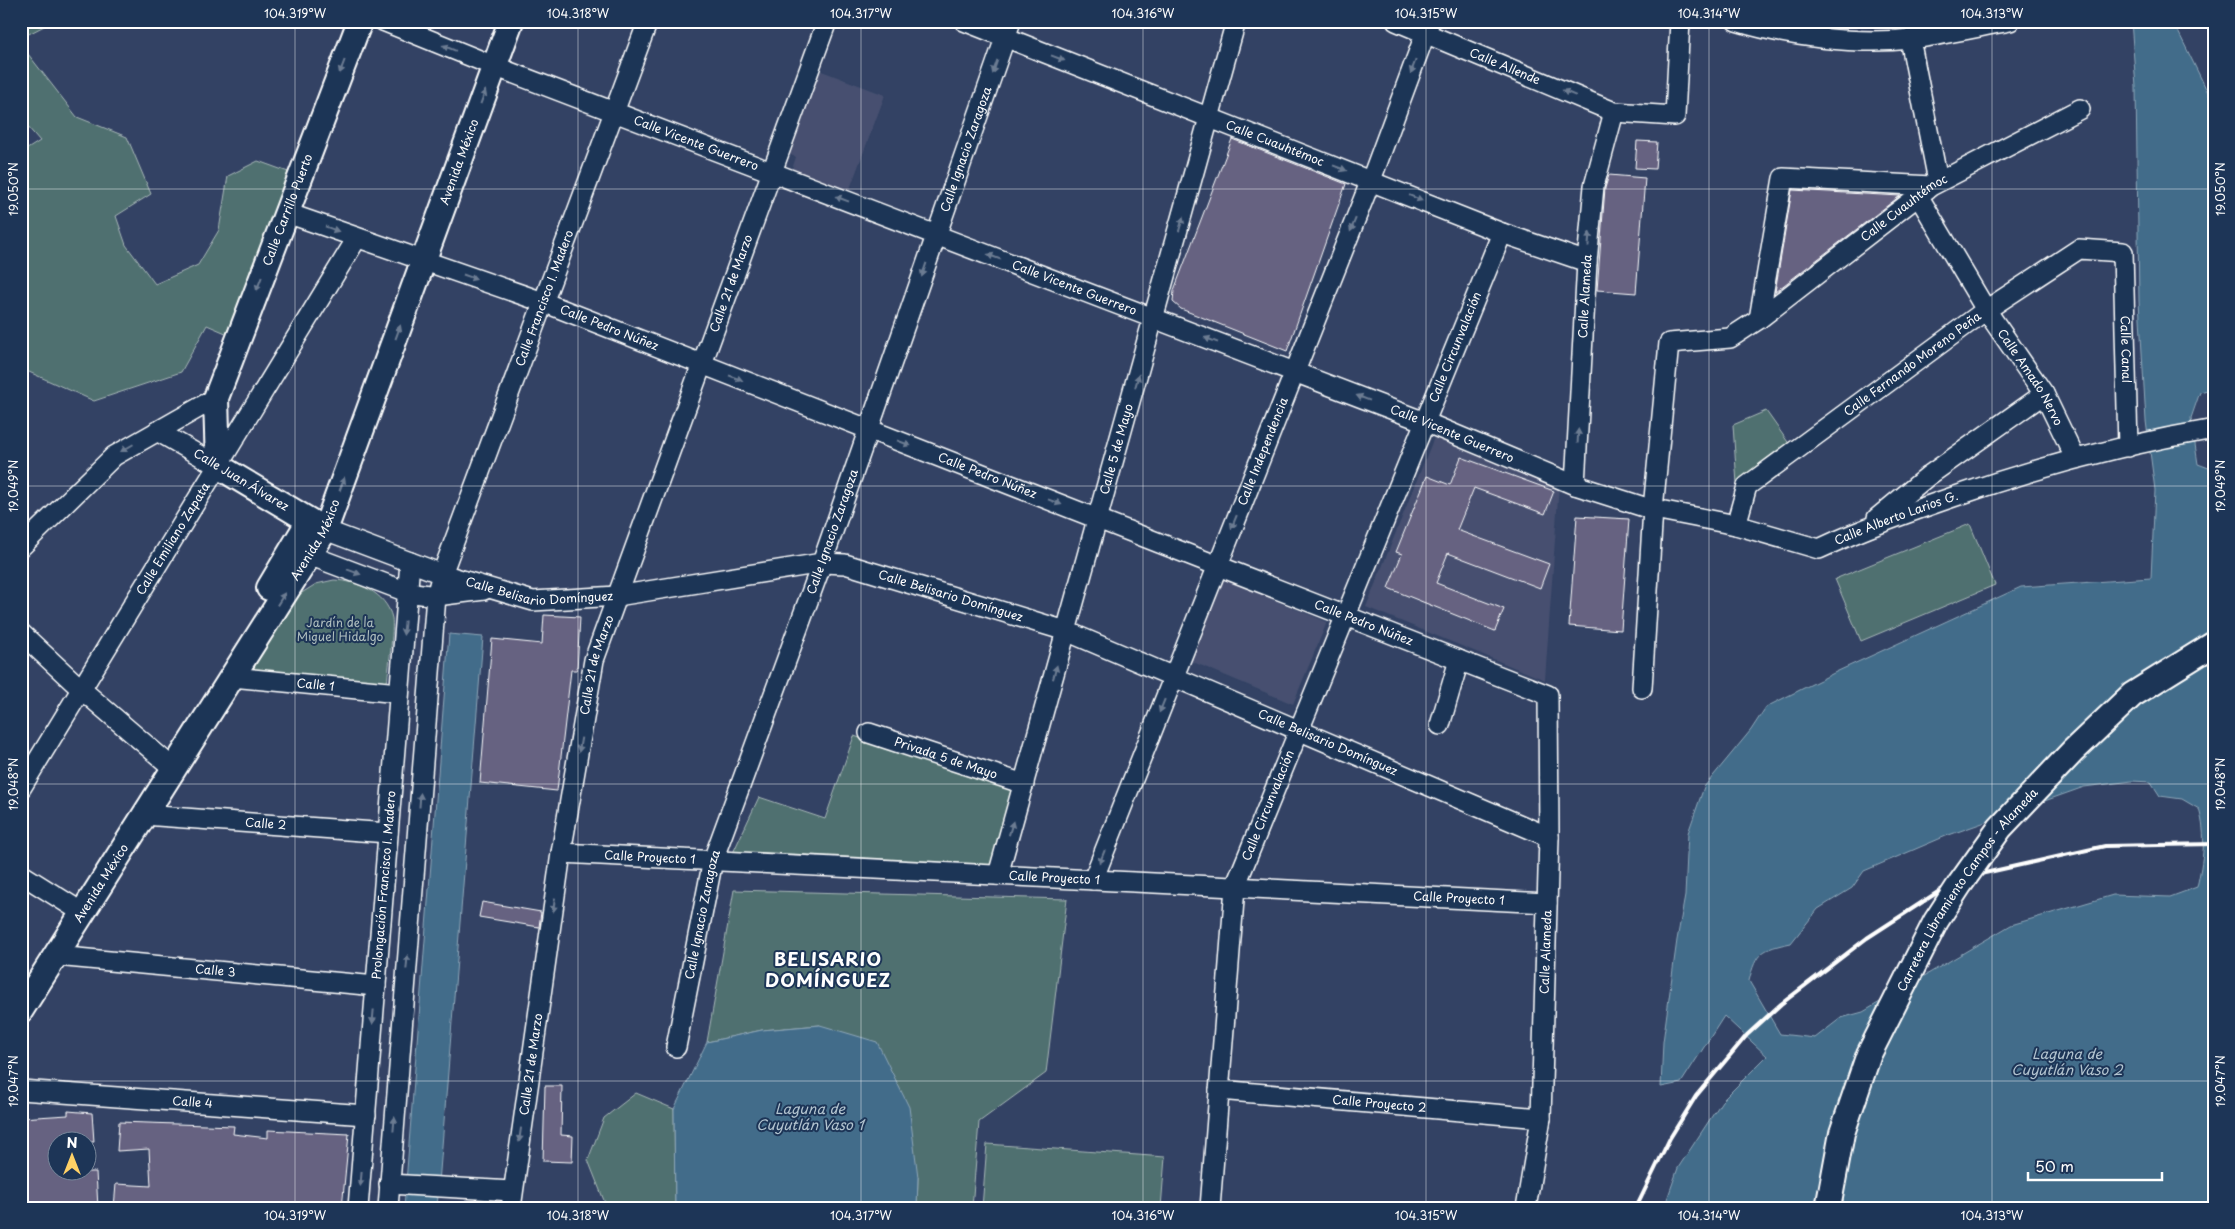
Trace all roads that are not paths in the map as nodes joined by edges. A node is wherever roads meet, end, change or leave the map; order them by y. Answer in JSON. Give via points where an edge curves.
{"nodes":[{"id":1,"x":360,"y":21,"type":"edge"},
{"id":2,"x":383,"y":21,"type":"edge"},
{"id":3,"x":511,"y":21,"type":"edge"},
{"id":4,"x":648,"y":21,"type":"edge"},
{"id":5,"x":827,"y":21,"type":"edge"},
{"id":6,"x":964,"y":21,"type":"edge"},
{"id":7,"x":1236,"y":21,"type":"edge"},
{"id":8,"x":1396,"y":21,"type":"edge"},
{"id":9,"x":1680,"y":21,"type":"edge"},
{"id":10,"x":1736,"y":21,"type":"edge"},
{"id":11,"x":2010,"y":21,"type":"edge"},
{"id":12,"x":1428,"y":27,"type":"edge"},
{"id":13,"x":1009,"y":29,"type":"edge"},
{"id":14,"x":1910,"y":39,"type":"junction"},
{"id":15,"x":494,"y":66,"type":"junction"},
{"id":16,"x":2080,"y":108,"type":"dead end"},
{"id":17,"x":614,"y":112,"type":"junction"},
{"id":18,"x":1614,"y":112,"type":"junction"},
{"id":19,"x":1211,"y":118,"type":"junction"},
{"id":20,"x":772,"y":172,"type":"junction"},
{"id":21,"x":1371,"y":180,"type":"junction"},
{"id":22,"x":1929,"y":188,"type":"junction"},
{"id":23,"x":286,"y":213,"type":"junction"},
{"id":24,"x":1502,"y":233,"type":"junction"},
{"id":25,"x":937,"y":235,"type":"junction"},
{"id":26,"x":357,"y":238,"type":"junction"},
{"id":27,"x":2123,"y":252,"type":"joint"},
{"id":28,"x":424,"y":261,"type":"junction"},
{"id":29,"x":1587,"y":262,"type":"junction"},
{"id":30,"x":543,"y":302,"type":"junction"},
{"id":31,"x":1986,"y":310,"type":"junction"},
{"id":32,"x":1154,"y":318,"type":"junction"},
{"id":33,"x":1759,"y":319,"type":"junction"},
{"id":34,"x":702,"y":364,"type":"junction"},
{"id":35,"x":1294,"y":372,"type":"junction"},
{"id":36,"x":2044,"y":394,"type":"junction"},
{"id":37,"x":216,"y":398,"type":"junction"},
{"id":38,"x":1425,"y":422,"type":"junction"},
{"id":39,"x":869,"y":430,"type":"junction"},
{"id":40,"x":2206,"y":430,"type":"edge"},
{"id":41,"x":157,"y":431,"type":"junction"},
{"id":42,"x":2133,"y":446,"type":"junction"},
{"id":43,"x":2075,"y":458,"type":"junction"},
{"id":44,"x":218,"y":466,"type":"junction"},
{"id":45,"x":1575,"y":485,"type":"junction"},
{"id":46,"x":1653,"y":509,"type":"junction"},
{"id":47,"x":1098,"y":519,"type":"junction"},
{"id":48,"x":317,"y":525,"type":"junction"},
{"id":49,"x":1736,"y":525,"type":"junction"},
{"id":50,"x":1866,"y":526,"type":"junction"},
{"id":51,"x":25,"y":535,"type":"edge"},
{"id":52,"x":309,"y":555,"type":"junction"},
{"id":53,"x":410,"y":562,"type":"junction"},
{"id":54,"x":822,"y":563,"type":"junction"},
{"id":55,"x":1217,"y":566,"type":"junction"},
{"id":56,"x":442,"y":574,"type":"junction"},
{"id":57,"x":490,"y":589,"type":"junction"},
{"id":58,"x":407,"y":592,"type":"junction"},
{"id":59,"x":436,"y":596,"type":"junction"},
{"id":60,"x":617,"y":596,"type":"junction"},
{"id":61,"x":1346,"y":616,"type":"junction"},
{"id":62,"x":1066,"y":631,"type":"junction"},
{"id":63,"x":21,"y":633,"type":"edge"},
{"id":64,"x":2214,"y":644,"type":"edge"},
{"id":65,"x":1460,"y":660,"type":"junction"},
{"id":66,"x":232,"y":677,"type":"junction"},
{"id":67,"x":1173,"y":677,"type":"junction"},
{"id":68,"x":1642,"y":688,"type":"dead end"},
{"id":69,"x":81,"y":689,"type":"junction"},
{"id":70,"x":399,"y":693,"type":"junction"},
{"id":71,"x":1548,"y":695,"type":"joint"},
{"id":72,"x":1440,"y":725,"type":"dead end"},
{"id":73,"x":1299,"y":730,"type":"junction"},
{"id":74,"x":869,"y":733,"type":"dead end"},
{"id":75,"x":169,"y":766,"type":"junction"},
{"id":76,"x":1024,"y":784,"type":"junction"},
{"id":77,"x":21,"y":788,"type":"edge"},
{"id":78,"x":144,"y":815,"type":"junction"},
{"id":79,"x":388,"y":833,"type":"junction"},
{"id":80,"x":1548,"y":837,"type":"junction"},
{"id":81,"x":561,"y":853,"type":"junction"},
{"id":82,"x":713,"y":860,"type":"junction"},
{"id":83,"x":21,"y":874,"type":"edge"},
{"id":84,"x":998,"y":875,"type":"junction"},
{"id":85,"x":1092,"y":880,"type":"junction"},
{"id":86,"x":1235,"y":887,"type":"junction"},
{"id":87,"x":1547,"y":904,"type":"junction"},
{"id":88,"x":77,"y":908,"type":"junction"},
{"id":89,"x":56,"y":956,"type":"junction"},
{"id":90,"x":21,"y":981,"type":"edge"},
{"id":91,"x":376,"y":986,"type":"junction"},
{"id":92,"x":21,"y":1010,"type":"edge"},
{"id":93,"x":676,"y":1047,"type":"dead end"},
{"id":94,"x":370,"y":1064,"type":"junction"},
{"id":95,"x":398,"y":1070,"type":"junction"},
{"id":96,"x":21,"y":1090,"type":"edge"},
{"id":97,"x":1219,"y":1090,"type":"junction"},
{"id":98,"x":366,"y":1115,"type":"junction"},
{"id":99,"x":1541,"y":1118,"type":"junction"},
{"id":100,"x":395,"y":1184,"type":"junction"},
{"id":101,"x":478,"y":1199,"type":"edge"},
{"id":102,"x":511,"y":1200,"type":"edge"},
{"id":103,"x":358,"y":1208,"type":"edge"},
{"id":104,"x":388,"y":1208,"type":"edge"},
{"id":105,"x":1210,"y":1208,"type":"edge"},
{"id":106,"x":1526,"y":1208,"type":"edge"},
{"id":107,"x":1828,"y":1208,"type":"edge"}],
"edges":[{"from":1,"to":23,"type":"main road","name":"Calle Carrillo Puerto","one_way":true},
{"from":15,"to":2,"type":"street","name":"Calle Vicente Guerrero","one_way":true},
{"from":3,"to":15,"type":"main road","name":"Avenida México"},
{"from":4,"to":17,"type":"street","name":"Calle Francisco I. Madero"},
{"from":5,"to":20,"type":"street","name":"Calle 21 de Marzo"},
{"from":6,"to":13,"type":"street","name":"Calle Cuauhtémoc"},
{"from":7,"to":19,"type":"street","name":"Calle 5 de Mayo"},
{"from":8,"to":12,"type":"street","name":"Calle Allende"},
{"from":9,"to":18,"type":"street","name":"Calle Allende","via":[[1675,116]]},
{"from":10,"to":14,"type":"street","via":[[1806,37]]},
{"from":11,"to":14,"type":"street"},
{"from":18,"to":12,"type":"street","name":"Calle Allende","one_way":true},
{"from":12,"to":21,"type":"street","name":"Calle Independencia","one_way":true},
{"from":13,"to":19,"type":"street","name":"Calle Cuauhtémoc","one_way":true},
{"from":13,"to":25,"type":"street","name":"Calle Ignacio Zaragoza","one_way":true},
{"from":14,"to":22,"type":"street","name":"Calle Amado Nervo"},
{"from":15,"to":17,"type":"street","name":"Calle Vicente Guerrero"},
{"from":28,"to":15,"type":"main road","name":"Avenida México","one_way":true},
{"from":16,"to":22,"type":"street","name":"Calle Cuauhtémoc"},
{"from":17,"to":20,"type":"street","name":"Calle Vicente Guerrero"},
{"from":17,"to":30,"type":"street","name":"Calle Francisco I. Madero"},
{"from":29,"to":18,"type":"street","name":"Calle Alameda","one_way":true,"via":[[1594,186]]},
{"from":19,"to":21,"type":"street","name":"Calle Cuauhtémoc","one_way":true},
{"from":32,"to":19,"type":"street","name":"Calle 5 de Mayo","one_way":true},
{"from":25,"to":20,"type":"street","name":"Calle Vicente Guerrero","one_way":true},
{"from":20,"to":34,"type":"street","name":"Calle 21 de Marzo"},
{"from":21,"to":24,"type":"street","name":"Calle Cuauhtémoc","one_way":true},
{"from":21,"to":35,"type":"street","name":"Calle Independencia","one_way":true},
{"from":22,"to":31,"type":"street","name":"Calle Amado Nervo"},
{"from":22,"to":33,"type":"street","name":"Calle Cuauhtémoc"},
{"from":22,"to":33,"type":"street","via":[[1784,178]]},
{"from":23,"to":26,"type":"street","name":"Calle Pedro Núñez","one_way":true},
{"from":23,"to":37,"type":"main road","name":"Calle Carrillo Puerto","one_way":true},
{"from":24,"to":29,"type":"street","name":"Calle Cuauhtémoc"},
{"from":24,"to":38,"type":"street","name":"Calle Circunvalación"},
{"from":32,"to":25,"type":"street","name":"Calle Vicente Guerrero","one_way":true},
{"from":25,"to":39,"type":"street","name":"Calle Ignacio Zaragoza","one_way":true},
{"from":26,"to":28,"type":"street","name":"Calle Pedro Núñez"},
{"from":26,"to":44,"type":"street","name":"Calle Emiliano Zapata"},
{"from":27,"to":31,"type":"street","name":"Calle Fernando Moreno Peña","via":[[2079,248]]},
{"from":27,"to":42,"type":"street","name":"Calle Canal"},
{"from":28,"to":30,"type":"street","name":"Calle Pedro Núñez","one_way":true},
{"from":48,"to":28,"type":"main road","name":"Avenida México","one_way":true},
{"from":45,"to":29,"type":"street","name":"Calle Alameda","one_way":true},
{"from":30,"to":34,"type":"street","name":"Calle Pedro Núñez"},
{"from":30,"to":56,"type":"street","name":"Calle Francisco I. Madero"},
{"from":31,"to":36,"type":"street","name":"Calle Amado Nervo"},
{"from":31,"to":49,"type":"street","name":"Calle Fernando Moreno Peña","via":[[1747,486]]},
{"from":35,"to":32,"type":"street","name":"Calle Vicente Guerrero","one_way":true},
{"from":47,"to":32,"type":"street","name":"Calle 5 de Mayo","one_way":true},
{"from":33,"to":46,"type":"street","name":"Calle Cuauhtémoc","via":[[1730,338],[1669,343]]},
{"from":34,"to":39,"type":"street","name":"Calle Pedro Núñez","one_way":true},
{"from":34,"to":60,"type":"street","name":"Calle 21 de Marzo"},
{"from":38,"to":35,"type":"street","name":"Calle Vicente Guerrero","one_way":true},
{"from":35,"to":55,"type":"street","name":"Calle Independencia","one_way":true},
{"from":36,"to":43,"type":"street","name":"Calle Amado Nervo"},
{"from":36,"to":50,"type":"street","via":[[1928,476]]},
{"from":37,"to":41,"type":"street"},
{"from":37,"to":44,"type":"main road","name":"Calle Carrillo Puerto"},
{"from":38,"to":45,"type":"street","name":"Calle Vicente Guerrero"},
{"from":38,"to":61,"type":"street","name":"Calle Circunvalación"},
{"from":39,"to":47,"type":"street","name":"Calle Pedro Núñez","one_way":true},
{"from":39,"to":54,"type":"street","name":"Calle Ignacio Zaragoza"},
{"from":40,"to":42,"type":"street","name":"Calle Alberto Larios G."},
{"from":41,"to":44,"type":"street","name":"Calle Juan Álvarez"},
{"from":41,"to":51,"type":"street","one_way":true,"via":[[114,456]]},
{"from":42,"to":43,"type":"street","name":"Calle Alberto Larios G."},
{"from":43,"to":50,"type":"street","name":"Calle Alberto Larios G.","via":[[2026,471]]},
{"from":44,"to":48,"type":"main road","name":"Calle Juan Álvarez"},
{"from":44,"to":69,"type":"street","name":"Calle Emiliano Zapata"},
{"from":45,"to":46,"type":"street","name":"Calle Vicente Guerrero"},
{"from":46,"to":49,"type":"street","name":"Calle Alberto Larios G."},
{"from":46,"to":68,"type":"street"},
{"from":47,"to":55,"type":"street","name":"Calle Pedro Núñez"},
{"from":47,"to":62,"type":"street","name":"Calle 5 de Mayo"},
{"from":48,"to":52,"type":"main road","name":"Avenida México"},
{"from":48,"to":53,"type":"street","name":"Calle Belisario Domínguez"},
{"from":48,"to":75,"type":"main road","name":"Avenida México"},
{"from":49,"to":50,"type":"street","name":"Calle Alberto Larios G.","via":[[1819,549]]},
{"from":52,"to":58,"type":"street","one_way":true},
{"from":66,"to":52,"type":"main road","name":"Avenida México","one_way":true},
{"from":53,"to":56,"type":"street","name":"Calle Belisario Domínguez"},
{"from":53,"to":58,"type":"street","name":"Prolongación Francisco I. Madero"},
{"from":54,"to":60,"type":"street","name":"Calle Belisario Domínguez"},
{"from":54,"to":62,"type":"street","name":"Calle Belisario Domínguez","via":[[846,564]]},
{"from":54,"to":82,"type":"street","name":"Calle Ignacio Zaragoza"},
{"from":55,"to":61,"type":"street","name":"Calle Pedro Núñez"},
{"from":55,"to":67,"type":"street","name":"Calle Independencia"},
{"from":56,"to":57,"type":"street","name":"Calle Belisario Domínguez"},
{"from":56,"to":59,"type":"street"},
{"from":57,"to":59,"type":"street"},
{"from":57,"to":60,"type":"street","name":"Calle Belisario Domínguez","via":[[533,601]]},
{"from":58,"to":59,"type":"street"},
{"from":58,"to":70,"type":"street","name":"Prolongación Francisco I. Madero","one_way":true},
{"from":95,"to":59,"type":"street","one_way":true},
{"from":60,"to":81,"type":"street","name":"Calle 21 de Marzo","one_way":true,"via":[[594,660]]},
{"from":61,"to":65,"type":"street","name":"Calle Pedro Núñez"},
{"from":61,"to":73,"type":"street","name":"Calle Circunvalación"},
{"from":62,"to":67,"type":"street","name":"Calle Belisario Domínguez"},
{"from":76,"to":62,"type":"street","name":"Calle 5 de Mayo","one_way":true},
{"from":63,"to":69,"type":"street"},
{"from":64,"to":107,"type":"main road","name":"Carretera Libramiento Campos - Alameda","bridge":true,"via":[[2125,701],[2000,828],[1960,884],[1936,921],[1869,1054],[1842,1133]]},
{"from":65,"to":71,"type":"street","name":"Calle Pedro Núñez"},
{"from":65,"to":72,"type":"street"},
{"from":66,"to":70,"type":"street","name":"Calle 1"},
{"from":66,"to":75,"type":"main road","name":"Avenida México"},
{"from":67,"to":73,"type":"street","name":"Calle Belisario Domínguez"},
{"from":67,"to":85,"type":"street","name":"Calle Independencia","one_way":true},
{"from":69,"to":75,"type":"street"},
{"from":69,"to":77,"type":"street","name":"Calle Emiliano Zapata"},
{"from":70,"to":79,"type":"street","name":"Prolongación Francisco I. Madero"},
{"from":71,"to":80,"type":"street","name":"Calle Alameda"},
{"from":73,"to":80,"type":"street","name":"Calle Belisario Domínguez"},
{"from":73,"to":86,"type":"street","name":"Calle Circunvalación"},
{"from":74,"to":76,"type":"street","name":"Privada 5 de Mayo"},
{"from":75,"to":78,"type":"main road","name":"Avenida México"},
{"from":75,"to":88,"type":"main road","name":"Avenida México"},
{"from":84,"to":76,"type":"street","name":"Calle 5 de Mayo","one_way":true},
{"from":78,"to":79,"type":"street","name":"Calle 2"},
{"from":78,"to":88,"type":"main road","name":"Avenida México"},
{"from":79,"to":91,"type":"street","name":"Prolongación Francisco I. Madero"},
{"from":80,"to":87,"type":"street","name":"Calle Alameda"},
{"from":81,"to":82,"type":"street","name":"Calle Proyecto 1"},
{"from":81,"to":102,"type":"street","name":"Calle 21 de Marzo","one_way":true},
{"from":82,"to":84,"type":"street","name":"Calle Proyecto 1"},
{"from":82,"to":93,"type":"street","name":"Calle Ignacio Zaragoza"},
{"from":83,"to":88,"type":"street"},
{"from":84,"to":85,"type":"street","name":"Calle Proyecto 1"},
{"from":85,"to":86,"type":"street","name":"Calle Proyecto 1"},
{"from":86,"to":87,"type":"street","name":"Calle Proyecto 1"},
{"from":86,"to":97,"type":"street","name":"Calle Circunvalación"},
{"from":87,"to":99,"type":"street","name":"Calle Alameda"},
{"from":88,"to":89,"type":"main road","name":"Avenida México"},
{"from":88,"to":90,"type":"main road","name":"Avenida México"},
{"from":89,"to":91,"type":"street","name":"Calle 3"},
{"from":89,"to":92,"type":"main road","name":"Avenida México"},
{"from":91,"to":94,"type":"street","name":"Prolongación Francisco I. Madero","one_way":true},
{"from":94,"to":95,"type":"street"},
{"from":94,"to":98,"type":"street","name":"Prolongación Francisco I. Madero"},
{"from":100,"to":95,"type":"street","one_way":true},
{"from":96,"to":98,"type":"street","name":"Calle 4"},
{"from":97,"to":99,"type":"street","name":"Calle Proyecto 2"},
{"from":97,"to":105,"type":"street","name":"Calle Circunvalación"},
{"from":98,"to":103,"type":"street","name":"Prolongación Francisco I. Madero","one_way":true},
{"from":99,"to":106,"type":"street","name":"Calle Alameda"},
{"from":100,"to":101,"type":"street","via":[[448,1188]]},
{"from":100,"to":104,"type":"street"},
{"from":101,"to":102,"type":"street"}]}
